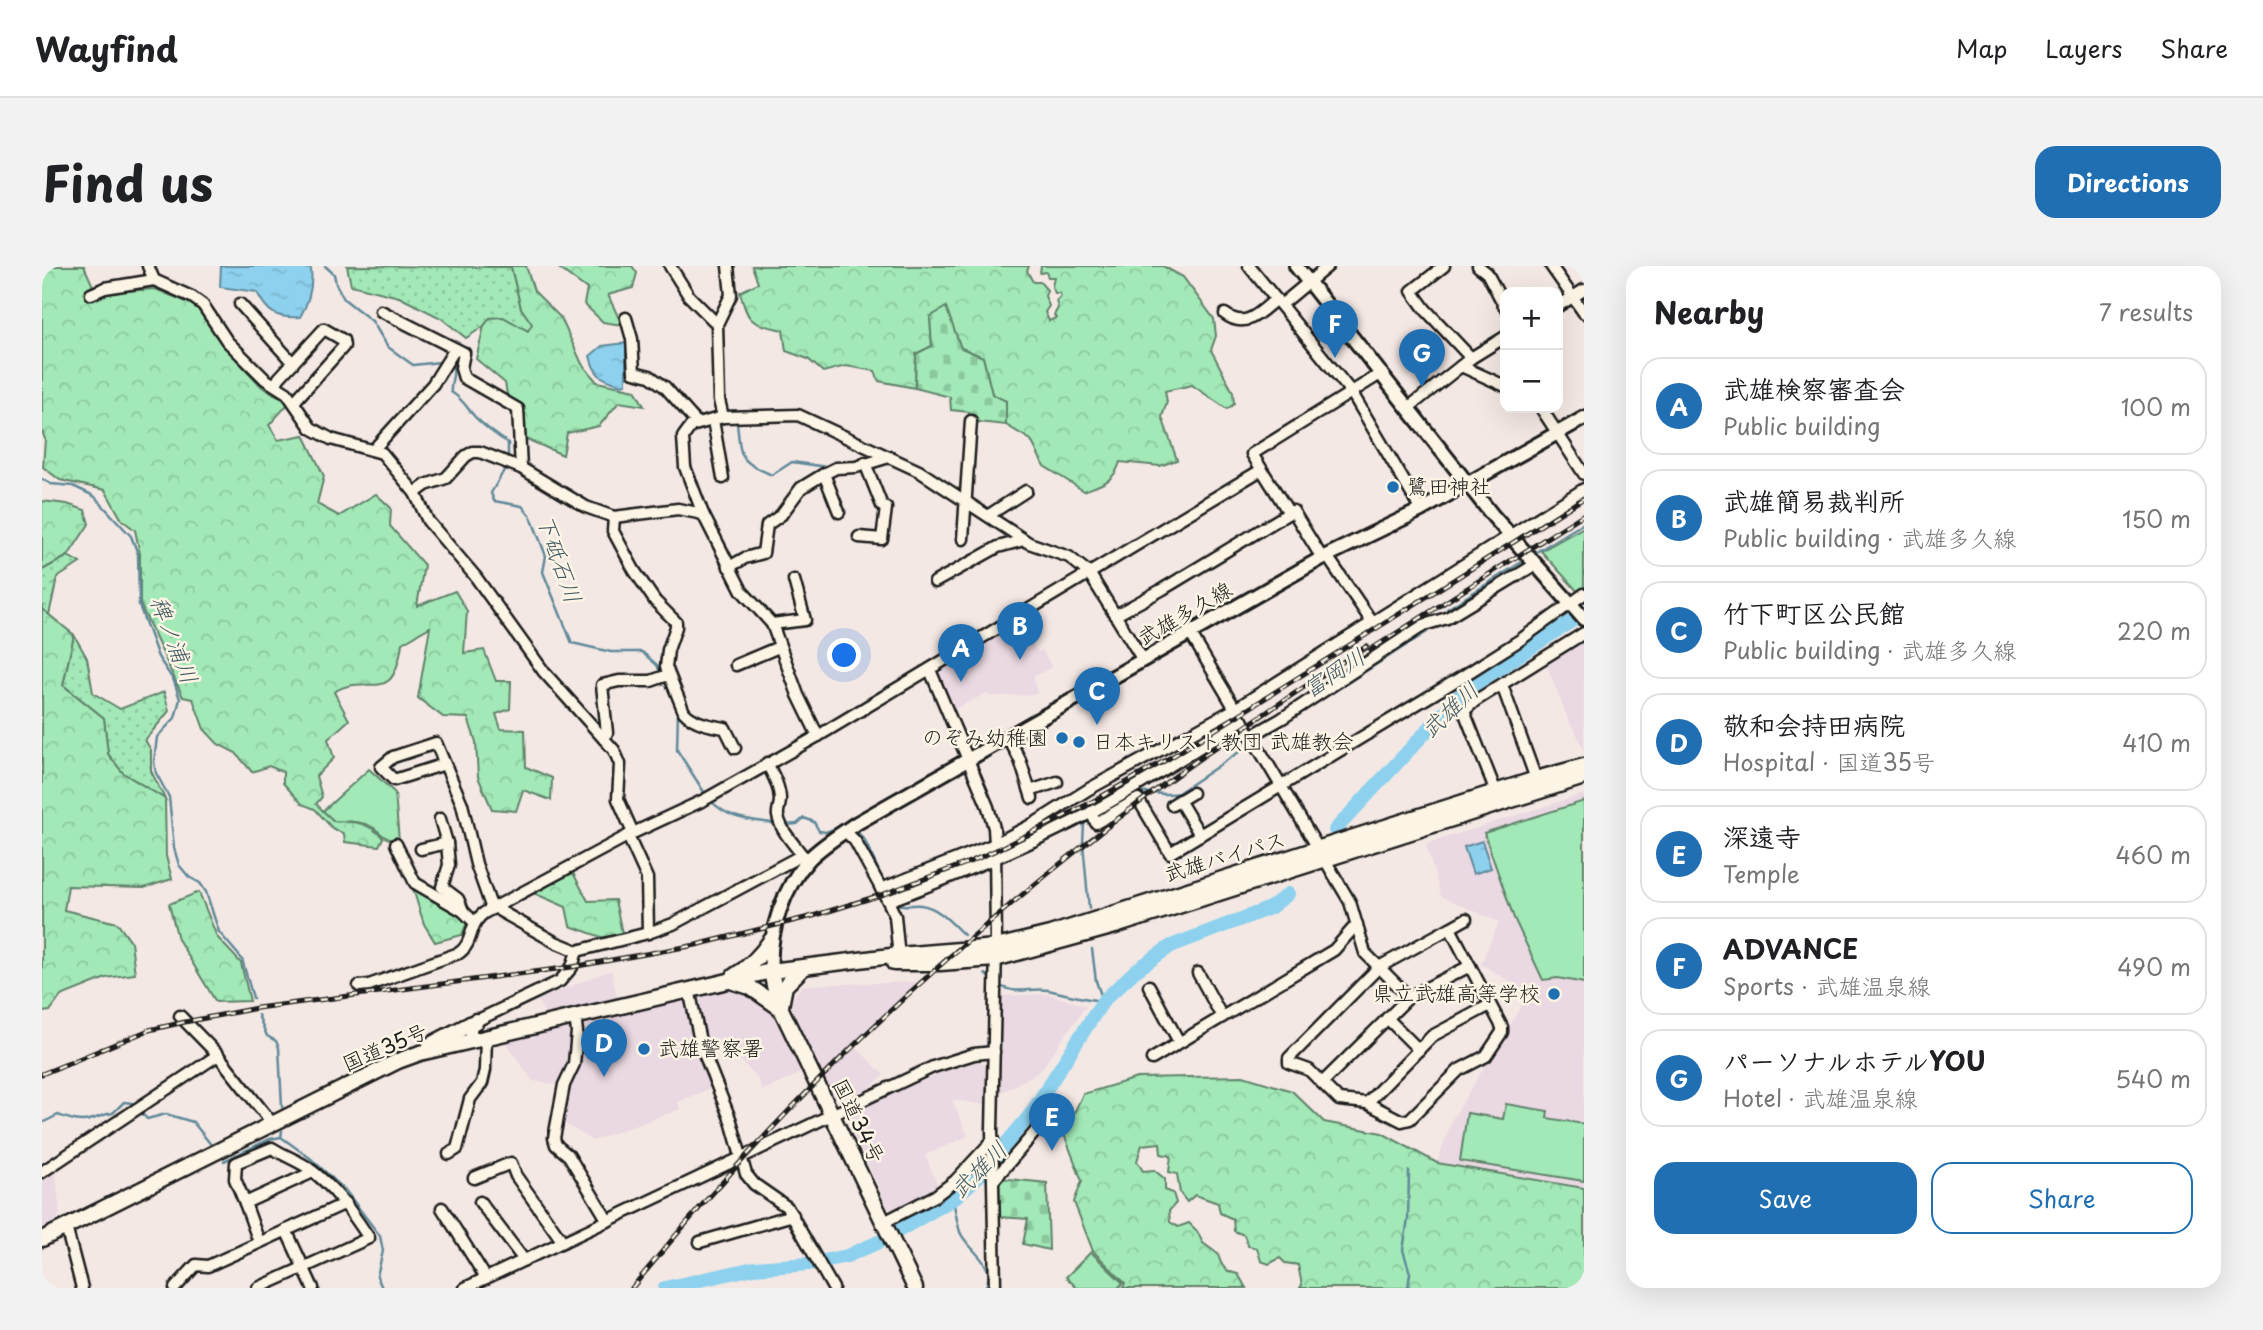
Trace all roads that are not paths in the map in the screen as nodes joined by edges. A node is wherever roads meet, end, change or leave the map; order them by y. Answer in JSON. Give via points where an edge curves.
{"nodes":[{"id":1,"x":148,"y":266,"type":"edge"},
{"id":2,"x":670,"y":266,"type":"edge"},
{"id":3,"x":728,"y":266,"type":"edge"},
{"id":4,"x":1249,"y":266,"type":"edge"},
{"id":5,"x":1296,"y":266,"type":"edge"},
{"id":6,"x":1328,"y":266,"type":"edge"},
{"id":7,"x":1444,"y":266,"type":"edge"},
{"id":8,"x":1478,"y":266,"type":"edge"},
{"id":9,"x":1551,"y":266,"type":"edge"},
{"id":10,"x":154,"y":280,"type":"junction"},
{"id":11,"x":1310,"y":281,"type":"junction"},
{"id":12,"x":1584,"y":290,"type":"edge"},
{"id":13,"x":91,"y":294,"type":"dead end"},
{"id":14,"x":1500,"y":298,"type":"edge"},
{"id":15,"x":1572,"y":298,"type":"junction"},
{"id":16,"x":1278,"y":302,"type":"junction"},
{"id":17,"x":1563,"y":303,"type":"edge"},
{"id":18,"x":240,"y":304,"type":"dead end"},
{"id":19,"x":381,"y":312,"type":"dead end"},
{"id":20,"x":1584,"y":313,"type":"edge"},
{"id":21,"x":1225,"y":314,"type":"dead end"},
{"id":22,"x":626,"y":318,"type":"dead end"},
{"id":23,"x":717,"y":324,"type":"junction"},
{"id":24,"x":1500,"y":341,"type":"edge"},
{"id":25,"x":455,"y":349,"type":"junction"},
{"id":26,"x":1471,"y":358,"type":"junction"},
{"id":27,"x":293,"y":363,"type":"junction"},
{"id":28,"x":1461,"y":366,"type":"junction"},
{"id":29,"x":1382,"y":373,"type":"junction"},
{"id":30,"x":276,"y":384,"type":"junction"},
{"id":31,"x":1500,"y":384,"type":"edge"},
{"id":32,"x":1352,"y":393,"type":"junction"},
{"id":33,"x":294,"y":402,"type":"junction"},
{"id":34,"x":1408,"y":408,"type":"junction"},
{"id":35,"x":1544,"y":413,"type":"edge"},
{"id":36,"x":718,"y":418,"type":"junction"},
{"id":37,"x":1584,"y":418,"type":"edge"},
{"id":38,"x":971,"y":421,"type":"dead end"},
{"id":39,"x":697,"y":424,"type":"junction"},
{"id":40,"x":1557,"y":434,"type":"junction"},
{"id":41,"x":374,"y":449,"type":"junction"},
{"id":42,"x":889,"y":457,"type":"junction"},
{"id":43,"x":865,"y":463,"type":"junction"},
{"id":44,"x":513,"y":465,"type":"junction"},
{"id":45,"x":1261,"y":470,"type":"junction"},
{"id":46,"x":824,"y":474,"type":"junction"},
{"id":47,"x":1584,"y":474,"type":"edge"},
{"id":48,"x":723,"y":478,"type":"dead end"},
{"id":49,"x":1467,"y":484,"type":"junction"},
{"id":50,"x":1584,"y":489,"type":"edge"},
{"id":51,"x":1026,"y":491,"type":"dead end"},
{"id":52,"x":415,"y":493,"type":"junction"},
{"id":53,"x":966,"y":500,"type":"junction"},
{"id":54,"x":1421,"y":510,"type":"junction"},
{"id":55,"x":839,"y":512,"type":"dead end"},
{"id":56,"x":1289,"y":513,"type":"junction"},
{"id":57,"x":703,"y":514,"type":"junction"},
{"id":58,"x":989,"y":515,"type":"junction"},
{"id":59,"x":614,"y":517,"type":"junction"},
{"id":60,"x":1510,"y":535,"type":"junction"},
{"id":61,"x":859,"y":537,"type":"dead end"},
{"id":62,"x":963,"y":539,"type":"dead end"},
{"id":63,"x":1024,"y":540,"type":"junction"},
{"id":64,"x":1325,"y":557,"type":"junction"},
{"id":65,"x":1531,"y":558,"type":"junction"},
{"id":66,"x":729,"y":567,"type":"junction"},
{"id":67,"x":1089,"y":573,"type":"junction"},
{"id":68,"x":794,"y":580,"type":"dead end"},
{"id":69,"x":935,"y":582,"type":"dead end"},
{"id":70,"x":1584,"y":594,"type":"edge"},
{"id":71,"x":1573,"y":604,"type":"junction"},
{"id":72,"x":1116,"y":615,"type":"junction"},
{"id":73,"x":1584,"y":619,"type":"edge"},
{"id":74,"x":1372,"y":622,"type":"junction"},
{"id":75,"x":772,"y":624,"type":"junction"},
{"id":76,"x":1191,"y":633,"type":"junction"},
{"id":77,"x":1584,"y":633,"type":"edge"},
{"id":78,"x":779,"y":647,"type":"junction"},
{"id":79,"x":1143,"y":660,"type":"junction"},
{"id":80,"x":736,"y":665,"type":"dead end"},
{"id":81,"x":930,"y":670,"type":"junction"},
{"id":82,"x":663,"y":677,"type":"junction"},
{"id":83,"x":1502,"y":685,"type":"junction"},
{"id":84,"x":1236,"y":709,"type":"junction"},
{"id":85,"x":1242,"y":720,"type":"junction"},
{"id":86,"x":818,"y":736,"type":"junction"},
{"id":87,"x":1251,"y":736,"type":"junction"},
{"id":88,"x":1008,"y":737,"type":"junction"},
{"id":89,"x":604,"y":739,"type":"junction"},
{"id":90,"x":735,"y":748,"type":"dead end"},
{"id":91,"x":967,"y":760,"type":"junction"},
{"id":92,"x":767,"y":763,"type":"junction"},
{"id":93,"x":445,"y":764,"type":"junction"},
{"id":94,"x":1584,"y":766,"type":"edge"},
{"id":95,"x":1584,"y":777,"type":"edge"},
{"id":96,"x":1536,"y":779,"type":"junction"},
{"id":97,"x":1057,"y":782,"type":"dead end"},
{"id":98,"x":1280,"y":786,"type":"junction"},
{"id":99,"x":1496,"y":792,"type":"junction"},
{"id":100,"x":1192,"y":793,"type":"dead end"},
{"id":101,"x":1091,"y":812,"type":"junction"},
{"id":102,"x":440,"y":820,"type":"dead end"},
{"id":103,"x":845,"y":831,"type":"junction"},
{"id":104,"x":631,"y":834,"type":"junction"},
{"id":105,"x":1200,"y":835,"type":"junction"},
{"id":106,"x":447,"y":843,"type":"junction"},
{"id":107,"x":396,"y":844,"type":"dead end"},
{"id":108,"x":995,"y":844,"type":"junction"},
{"id":109,"x":421,"y":849,"type":"dead end"},
{"id":110,"x":1321,"y":855,"type":"junction"},
{"id":111,"x":805,"y":857,"type":"junction"},
{"id":112,"x":995,"y":859,"type":"junction"},
{"id":113,"x":881,"y":888,"type":"junction"},
{"id":114,"x":888,"y":901,"type":"junction"},
{"id":115,"x":495,"y":908,"type":"junction"},
{"id":116,"x":463,"y":911,"type":"junction"},
{"id":117,"x":1466,"y":919,"type":"dead end"},
{"id":118,"x":474,"y":922,"type":"junction"},
{"id":119,"x":1357,"y":924,"type":"junction"},
{"id":120,"x":1450,"y":928,"type":"junction"},
{"id":121,"x":648,"y":933,"type":"junction"},
{"id":122,"x":772,"y":940,"type":"junction"},
{"id":123,"x":577,"y":951,"type":"junction"},
{"id":124,"x":995,"y":953,"type":"junction"},
{"id":125,"x":899,"y":959,"type":"junction"},
{"id":126,"x":1470,"y":966,"type":"junction"},
{"id":127,"x":804,"y":967,"type":"junction"},
{"id":128,"x":1379,"y":967,"type":"junction"},
{"id":129,"x":772,"y":971,"type":"junction"},
{"id":130,"x":1198,"y":973,"type":"dead end"},
{"id":131,"x":727,"y":980,"type":"junction"},
{"id":132,"x":359,"y":986,"type":"dead end"},
{"id":133,"x":1149,"y":986,"type":"dead end"},
{"id":134,"x":689,"y":989,"type":"junction"},
{"id":135,"x":1409,"y":997,"type":"junction"},
{"id":136,"x":1490,"y":1005,"type":"junction"},
{"id":137,"x":781,"y":1009,"type":"junction"},
{"id":138,"x":180,"y":1016,"type":"dead end"},
{"id":139,"x":575,"y":1016,"type":"junction"},
{"id":140,"x":1222,"y":1017,"type":"junction"},
{"id":141,"x":1387,"y":1018,"type":"junction"},
{"id":142,"x":475,"y":1021,"type":"junction"},
{"id":143,"x":486,"y":1036,"type":"junction"},
{"id":144,"x":471,"y":1040,"type":"junction"},
{"id":145,"x":1179,"y":1042,"type":"junction"},
{"id":146,"x":1419,"y":1050,"type":"junction"},
{"id":147,"x":994,"y":1052,"type":"junction"},
{"id":148,"x":420,"y":1053,"type":"junction"},
{"id":149,"x":218,"y":1055,"type":"junction"},
{"id":150,"x":1152,"y":1059,"type":"dead end"},
{"id":151,"x":1322,"y":1083,"type":"junction"},
{"id":152,"x":1367,"y":1103,"type":"junction"},
{"id":153,"x":1051,"y":1107,"type":"dead end"},
{"id":154,"x":831,"y":1114,"type":"junction"},
{"id":155,"x":272,"y":1123,"type":"junction"},
{"id":156,"x":993,"y":1140,"type":"junction"},
{"id":157,"x":449,"y":1154,"type":"dead end"},
{"id":158,"x":741,"y":1158,"type":"junction"},
{"id":159,"x":42,"y":1172,"type":"edge"},
{"id":160,"x":313,"y":1172,"type":"junction"},
{"id":161,"x":994,"y":1177,"type":"junction"},
{"id":162,"x":474,"y":1178,"type":"dead end"},
{"id":163,"x":480,"y":1202,"type":"dead end"},
{"id":164,"x":245,"y":1203,"type":"junction"},
{"id":165,"x":346,"y":1203,"type":"junction"},
{"id":166,"x":442,"y":1208,"type":"dead end"},
{"id":167,"x":793,"y":1215,"type":"junction"},
{"id":168,"x":608,"y":1221,"type":"junction"},
{"id":169,"x":884,"y":1222,"type":"junction"},
{"id":170,"x":66,"y":1227,"type":"junction"},
{"id":171,"x":286,"y":1230,"type":"junction"},
{"id":172,"x":42,"y":1239,"type":"edge"},
{"id":173,"x":259,"y":1242,"type":"junction"},
{"id":174,"x":563,"y":1242,"type":"junction"},
{"id":175,"x":700,"y":1242,"type":"dead end"},
{"id":176,"x":524,"y":1260,"type":"junction"},
{"id":177,"x":303,"y":1267,"type":"junction"},
{"id":178,"x":486,"y":1278,"type":"junction"},
{"id":179,"x":82,"y":1288,"type":"edge"},
{"id":180,"x":174,"y":1288,"type":"edge"},
{"id":181,"x":258,"y":1288,"type":"edge"},
{"id":182,"x":313,"y":1288,"type":"edge"},
{"id":183,"x":465,"y":1288,"type":"edge"},
{"id":184,"x":833,"y":1288,"type":"edge"},
{"id":185,"x":915,"y":1288,"type":"edge"},
{"id":186,"x":995,"y":1288,"type":"edge"}],
"edges":[{"from":1,"to":10,"type":"street"},
{"from":2,"to":23,"type":"street","via":[[689,296]]},
{"from":3,"to":23,"type":"street","via":[[732,295]]},
{"from":4,"to":16,"type":"street"},
{"from":5,"to":11,"type":"main road"},
{"from":6,"to":11,"type":"street"},
{"from":7,"to":26,"type":"street","via":[[1412,291]]},
{"from":8,"to":14,"type":"street"},
{"from":9,"to":15,"type":"street"},
{"from":10,"to":13,"type":"street"},
{"from":10,"to":30,"type":"street","via":[[192,296],[239,355]]},
{"from":11,"to":16,"type":"street"},
{"from":11,"to":29,"type":"main road"},
{"from":12,"to":15,"type":"street"},
{"from":15,"to":17,"type":"street"},
{"from":15,"to":20,"type":"street"},
{"from":16,"to":21,"type":"street","via":[[1251,320],[1235,320]]},
{"from":16,"to":32,"type":"street"},
{"from":18,"to":27,"type":"street"},
{"from":19,"to":25,"type":"street"},
{"from":22,"to":39,"type":"street","via":[[634,372],[665,387]]},
{"from":23,"to":36,"type":"street"},
{"from":24,"to":26,"type":"street"},
{"from":25,"to":41,"type":"street","via":[[433,384]]},
{"from":25,"to":44,"type":"street","via":[[464,354],[464,378],[518,408]]},
{"from":26,"to":28,"type":"street"},
{"from":27,"to":30,"type":"street"},
{"from":27,"to":33,"type":"street","via":[[324,329],[343,340],[344,346]]},
{"from":28,"to":31,"type":"street"},
{"from":28,"to":34,"type":"street"},
{"from":29,"to":32,"type":"street"},
{"from":29,"to":34,"type":"main road"},
{"from":30,"to":33,"type":"street"},
{"from":32,"to":45,"type":"street","via":[[1252,454]]},
{"from":32,"to":54,"type":"street"},
{"from":33,"to":41,"type":"street","via":[[311,428],[331,439]]},
{"from":34,"to":49,"type":"main road"},
{"from":35,"to":40,"type":"street"},
{"from":36,"to":39,"type":"street"},
{"from":36,"to":42,"type":"street","via":[[798,415]]},
{"from":36,"to":48,"type":"street"},
{"from":37,"to":40,"type":"main road","name":"武雄多久線"},
{"from":38,"to":53,"type":"street"},
{"from":39,"to":57,"type":"street","via":[[686,430],[683,446],[689,480]]},
{"from":40,"to":47,"type":"street"},
{"from":40,"to":49,"type":"main road","name":"武雄多久線"},
{"from":41,"to":52,"type":"street"},
{"from":42,"to":43,"type":"street"},
{"from":42,"to":53,"type":"street"},
{"from":43,"to":46,"type":"street"},
{"from":43,"to":61,"type":"street","via":[[886,508],[882,539]]},
{"from":44,"to":52,"type":"street","via":[[473,452],[446,478]]},
{"from":44,"to":59,"type":"street","via":[[586,507]]},
{"from":45,"to":56,"type":"street"},
{"from":45,"to":67,"type":"street"},
{"from":46,"to":55,"type":"street"},
{"from":46,"to":66,"type":"street","via":[[801,488],[767,524],[762,553]]},
{"from":49,"to":54,"type":"main road","name":"武雄多久線"},
{"from":49,"to":60,"type":"main road"},
{"from":50,"to":60,"type":"street"},
{"from":51,"to":58,"type":"street"},
{"from":52,"to":89,"type":"street","via":[[428,521],[475,576],[544,672]]},
{"from":53,"to":58,"type":"street"},
{"from":53,"to":62,"type":"street"},
{"from":54,"to":64,"type":"main road","name":"武雄多久線"},
{"from":56,"to":64,"type":"street","via":[[1293,511]]},
{"from":56,"to":72,"type":"street"},
{"from":57,"to":59,"type":"street","via":[[678,509]]},
{"from":57,"to":66,"type":"street"},
{"from":58,"to":63,"type":"street"},
{"from":59,"to":82,"type":"street","via":[[613,531],[634,570],[676,622]]},
{"from":60,"to":65,"type":"main road"},
{"from":60,"to":74,"type":"street"},
{"from":63,"to":67,"type":"street","via":[[1069,557]]},
{"from":63,"to":69,"type":"street","via":[[998,547]]},
{"from":64,"to":74,"type":"street"},
{"from":64,"to":76,"type":"main road","name":"武雄多久線"},
{"from":65,"to":71,"type":"main road"},
{"from":65,"to":87,"type":"street","via":[[1447,618],[1424,625]]},
{"from":66,"to":75,"type":"street","via":[[742,591]]},
{"from":67,"to":72,"type":"street"},
{"from":67,"to":81,"type":"street"},
{"from":68,"to":75,"type":"street","via":[[805,620]]},
{"from":70,"to":71,"type":"street"},
{"from":71,"to":73,"type":"main road"},
{"from":71,"to":98,"type":"street"},
{"from":72,"to":79,"type":"street"},
{"from":74,"to":84,"type":"street"},
{"from":75,"to":78,"type":"street"},
{"from":76,"to":79,"type":"main road","name":"武雄多久線"},
{"from":76,"to":84,"type":"street"},
{"from":77,"to":83,"type":"street"},
{"from":78,"to":80,"type":"street"},
{"from":78,"to":86,"type":"street"},
{"from":79,"to":88,"type":"main road","name":"武雄多久線"},
{"from":81,"to":86,"type":"street"},
{"from":81,"to":91,"type":"street"},
{"from":82,"to":89,"type":"street","via":[[602,685],[607,725]]},
{"from":82,"to":90,"type":"street","via":[[687,716],[725,728]]},
{"from":83,"to":96,"type":"street"},
{"from":83,"to":99,"type":"street","via":[[1464,711]]},
{"from":84,"to":85,"type":"street"},
{"from":84,"to":108,"type":"street"},
{"from":85,"to":87,"type":"street"},
{"from":85,"to":101,"type":"street"},
{"from":86,"to":92,"type":"street"},
{"from":87,"to":98,"type":"street"},
{"from":88,"to":91,"type":"main road","name":"武雄多久線"},
{"from":88,"to":97,"type":"street","via":[[1031,794]]},
{"from":89,"to":104,"type":"street","via":[[620,764],[618,799]]},
{"from":91,"to":103,"type":"main road","name":"武雄多久線"},
{"from":91,"to":108,"type":"street","via":[[988,807]]},
{"from":92,"to":104,"type":"street"},
{"from":92,"to":111,"type":"street","via":[[780,790],[777,813],[781,824]]},
{"from":93,"to":93,"type":"street","via":[[436,743],[393,757],[381,767],[394,780]]},
{"from":93,"to":115,"type":"street","via":[[462,804],[476,864]]},
{"from":94,"to":96,"type":"highway","name":"武雄バイパス"},
{"from":95,"to":110,"type":"highway","name":"武雄バイパス"},
{"from":96,"to":99,"type":"highway","name":"武雄バイパス"},
{"from":98,"to":105,"type":"street"},
{"from":98,"to":110,"type":"street"},
{"from":99,"to":110,"type":"highway","name":"武雄バイパス"},
{"from":100,"to":105,"type":"street","via":[[1176,802]]},
{"from":101,"to":105,"type":"street","via":[[1096,823],[1138,799],[1170,853]]},
{"from":101,"to":112,"type":"street"},
{"from":102,"to":106,"type":"street"},
{"from":103,"to":111,"type":"main road","name":"武雄多久線"},
{"from":103,"to":113,"type":"street","via":[[856,841]]},
{"from":104,"to":115,"type":"street"},
{"from":104,"to":121,"type":"street","via":[[647,878]]},
{"from":106,"to":109,"type":"street"},
{"from":106,"to":116,"type":"street","via":[[449,865],[443,887],[458,899]]},
{"from":107,"to":116,"type":"street","via":[[415,883]]},
{"from":108,"to":112,"type":"street"},
{"from":108,"to":113,"type":"street"},
{"from":110,"to":119,"type":"street","via":[[1350,902]]},
{"from":110,"to":124,"type":"highway","name":"武雄バイパス"},
{"from":111,"to":121,"type":"street"},
{"from":111,"to":122,"type":"main road","name":"武雄多久線","via":[[779,912]]},
{"from":112,"to":114,"type":"street"},
{"from":112,"to":124,"type":"street"},
{"from":113,"to":114,"type":"street"},
{"from":114,"to":125,"type":"street","via":[[895,916]]},
{"from":115,"to":118,"type":"street"},
{"from":115,"to":123,"type":"street"},
{"from":116,"to":118,"type":"street"},
{"from":117,"to":120,"type":"street"},
{"from":118,"to":132,"type":"street","via":[[469,944],[459,953]]},
{"from":119,"to":128,"type":"street","via":[[1365,953]]},
{"from":119,"to":140,"type":"street","via":[[1334,950]]},
{"from":120,"to":126,"type":"street"},
{"from":120,"to":128,"type":"street"},
{"from":121,"to":123,"type":"street"},
{"from":122,"to":129,"type":"main road","name":"武雄多久線"},
{"from":122,"to":131,"type":"highway","via":[[746,970]]},
{"from":123,"to":142,"type":"street","via":[[572,967],[560,981]]},
{"from":124,"to":125,"type":"highway","name":"武雄バイパス"},
{"from":124,"to":147,"type":"street"},
{"from":125,"to":127,"type":"highway","name":"武雄バイパス"},
{"from":126,"to":135,"type":"street"},
{"from":126,"to":136,"type":"street"},
{"from":127,"to":129,"type":"highway","name":"武雄バイパス"},
{"from":127,"to":137,"type":"highway","via":[[785,986]]},
{"from":128,"to":135,"type":"street"},
{"from":128,"to":151,"type":"street","via":[[1289,1058],[1289,1063],[1309,1070]]},
{"from":129,"to":131,"type":"highway","name":"国道35号"},
{"from":129,"to":137,"type":"highway","name":"国道34号"},
{"from":130,"to":140,"type":"street"},
{"from":131,"to":134,"type":"highway","name":"国道35号"},
{"from":131,"to":137,"type":"highway","via":[[750,987]]},
{"from":133,"to":145,"type":"street"},
{"from":134,"to":139,"type":"highway","name":"国道35号"},
{"from":134,"to":158,"type":"street","via":[[701,1046]]},
{"from":135,"to":141,"type":"street"},
{"from":136,"to":146,"type":"street","via":[[1432,1036]]},
{"from":136,"to":152,"type":"street","via":[[1502,1032],[1486,1056],[1459,1070],[1410,1119],[1402,1122]]},
{"from":137,"to":154,"type":"highway","name":"国道34号"},
{"from":138,"to":149,"type":"street"},
{"from":139,"to":143,"type":"highway","name":"国道35号"},
{"from":139,"to":168,"type":"street","via":[[574,1064],[564,1084],[556,1145],[569,1157]]},
{"from":140,"to":145,"type":"street"},
{"from":141,"to":146,"type":"street"},
{"from":141,"to":151,"type":"street"},
{"from":142,"to":144,"type":"street"},
{"from":142,"to":148,"type":"highway"},
{"from":143,"to":144,"type":"highway","name":"国道35号"},
{"from":143,"to":157,"type":"street","via":[[482,1083],[470,1099],[457,1149]]},
{"from":144,"to":148,"type":"highway","name":"国道35号"},
{"from":145,"to":150,"type":"street"},
{"from":146,"to":152,"type":"street"},
{"from":147,"to":154,"type":"street","via":[[933,1067]]},
{"from":147,"to":156,"type":"street"},
{"from":148,"to":155,"type":"highway","name":"国道35号"},
{"from":149,"to":155,"type":"street"},
{"from":149,"to":159,"type":"street"},
{"from":151,"to":152,"type":"street","via":[[1339,1100]]},
{"from":153,"to":161,"type":"street"},
{"from":154,"to":158,"type":"street"},
{"from":154,"to":169,"type":"highway","name":"国道34号"},
{"from":155,"to":170,"type":"highway","name":"国道35号"},
{"from":156,"to":161,"type":"street"},
{"from":156,"to":169,"type":"street","via":[[955,1181]]},
{"from":158,"to":167,"type":"street","via":[[754,1184]]},
{"from":158,"to":168,"type":"street"},
{"from":160,"to":164,"type":"street"},
{"from":160,"to":164,"type":"street","via":[[272,1148],[236,1163],[235,1179]]},
{"from":160,"to":165,"type":"street"},
{"from":161,"to":186,"type":"street"},
{"from":162,"to":174,"type":"street","via":[[510,1163]]},
{"from":163,"to":176,"type":"street"},
{"from":164,"to":173,"type":"street"},
{"from":165,"to":171,"type":"street"},
{"from":165,"to":177,"type":"street","via":[[369,1238]]},
{"from":166,"to":178,"type":"street"},
{"from":167,"to":175,"type":"street"},
{"from":167,"to":184,"type":"street"},
{"from":168,"to":174,"type":"street"},
{"from":169,"to":185,"type":"highway","name":"国道34号"},
{"from":170,"to":172,"type":"highway","name":"国道35号"},
{"from":170,"to":179,"type":"street"},
{"from":171,"to":173,"type":"street"},
{"from":171,"to":177,"type":"street"},
{"from":173,"to":180,"type":"street","via":[[208,1266],[196,1265]]},
{"from":174,"to":176,"type":"street"},
{"from":176,"to":178,"type":"street"},
{"from":177,"to":181,"type":"street"},
{"from":177,"to":182,"type":"street"},
{"from":178,"to":183,"type":"street"}]}
